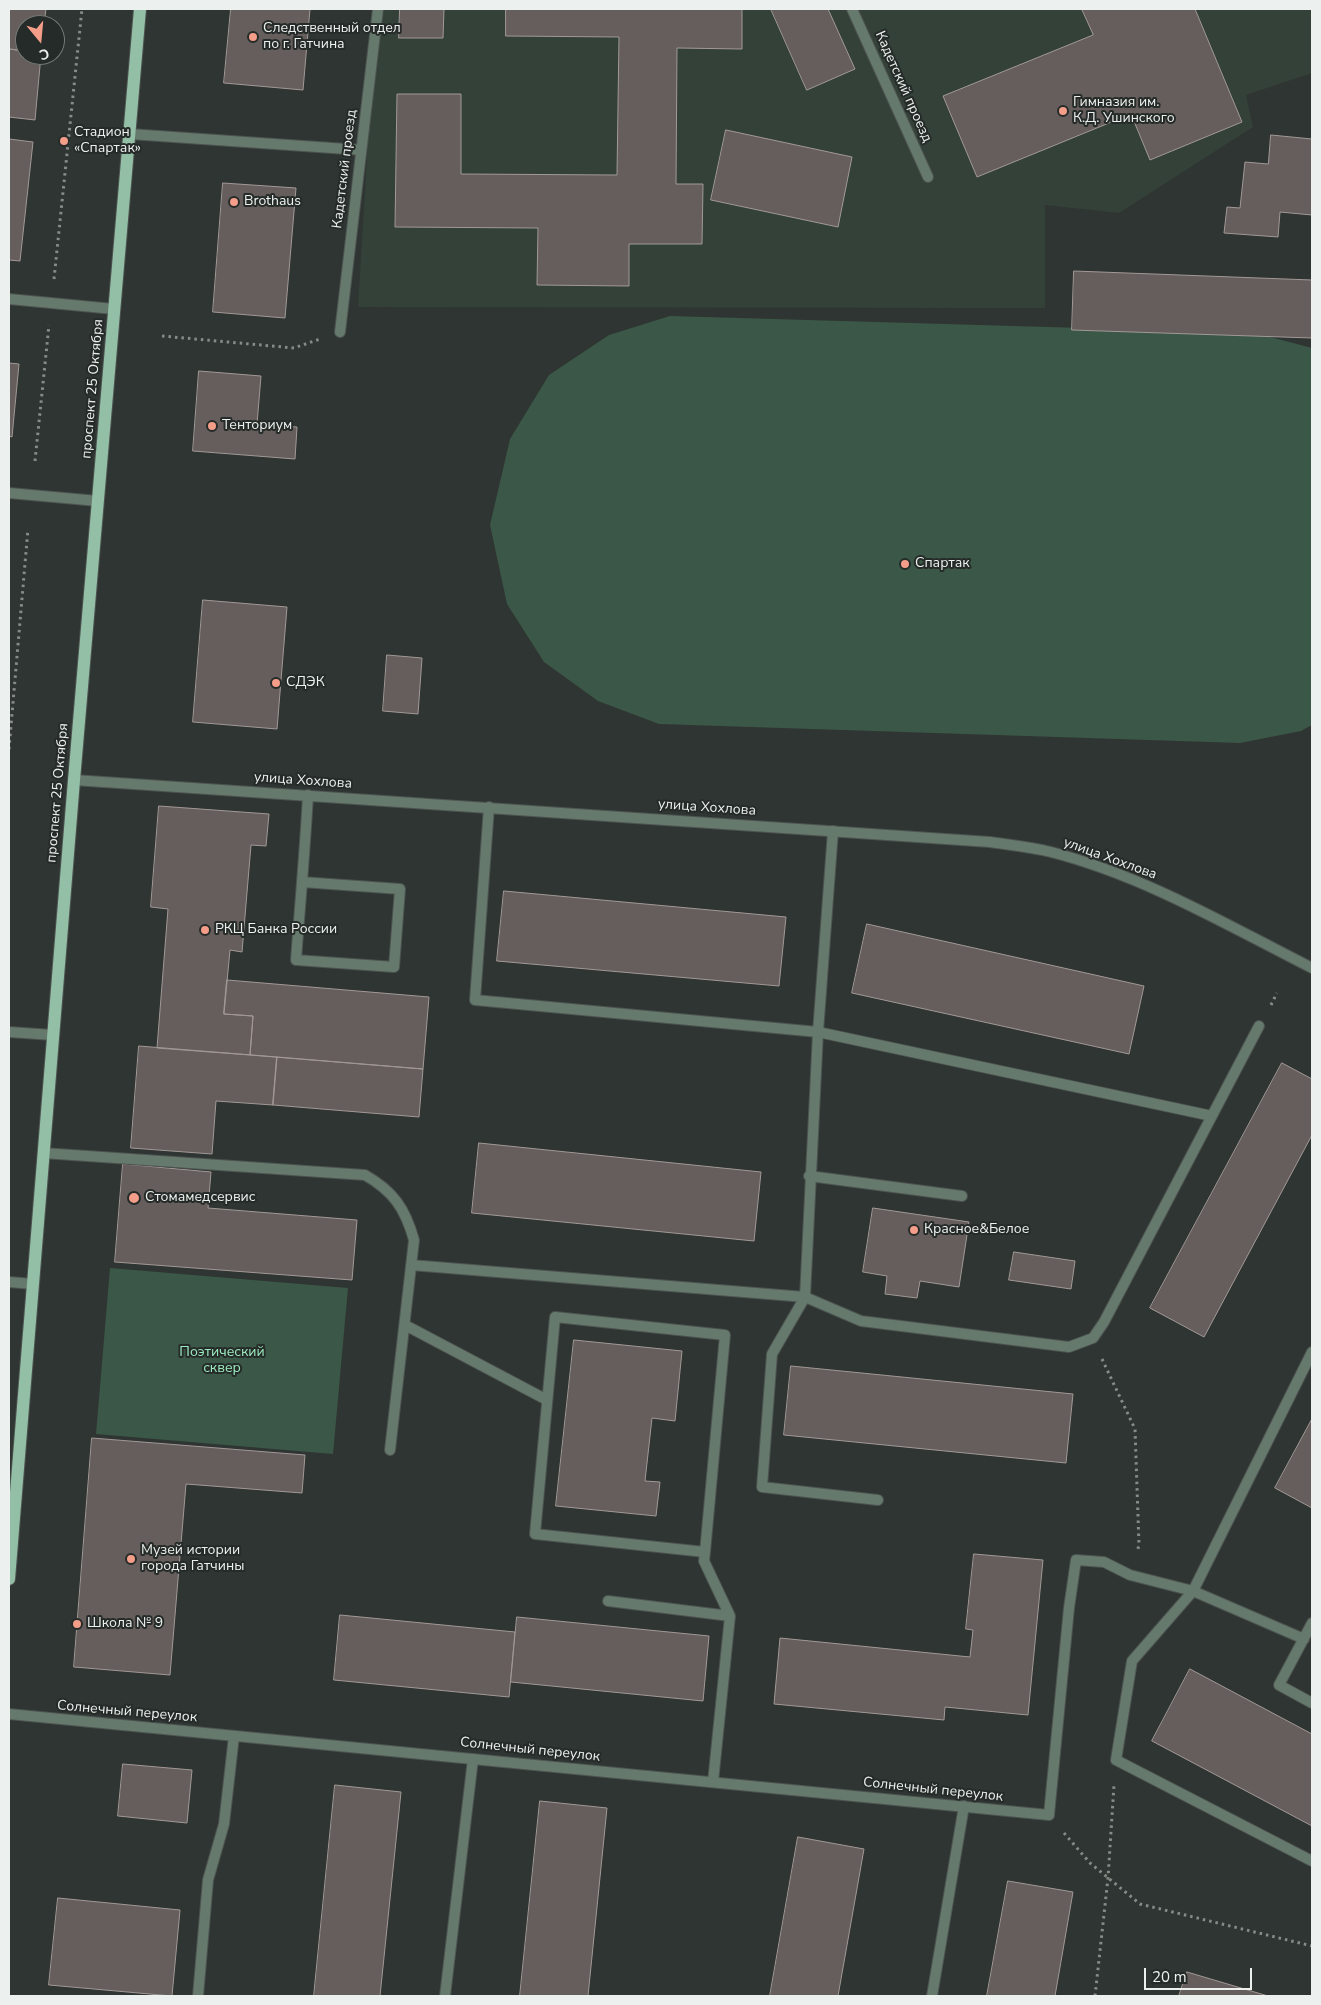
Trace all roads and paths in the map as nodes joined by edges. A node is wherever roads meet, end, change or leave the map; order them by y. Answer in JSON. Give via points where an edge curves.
{"nodes":[{"id":1,"x":82,"y":9,"type":"edge"},
{"id":2,"x":140,"y":9,"type":"edge"},
{"id":3,"x":378,"y":9,"type":"edge"},
{"id":4,"x":852,"y":9,"type":"edge"},
{"id":5,"x":130,"y":134,"type":"junction"},
{"id":6,"x":361,"y":150,"type":"junction"},
{"id":7,"x":928,"y":177,"type":"dead end"},
{"id":8,"x":9,"y":299,"type":"edge"},
{"id":9,"x":52,"y":303,"type":"junction"},
{"id":10,"x":114,"y":309,"type":"junction"},
{"id":11,"x":340,"y":332,"type":"joint"},
{"id":12,"x":162,"y":336,"type":"dead end"},
{"id":13,"x":35,"y":461,"type":"dead end"},
{"id":14,"x":9,"y":493,"type":"edge"},
{"id":15,"x":98,"y":501,"type":"junction"},
{"id":16,"x":28,"y":529,"type":"dead end"},
{"id":17,"x":9,"y":749,"type":"edge"},
{"id":18,"x":74,"y":780,"type":"junction"},
{"id":19,"x":308,"y":795,"type":"junction"},
{"id":20,"x":489,"y":807,"type":"junction"},
{"id":21,"x":833,"y":831,"type":"junction"},
{"id":22,"x":302,"y":882,"type":"junction"},
{"id":23,"x":1312,"y":968,"type":"edge"},
{"id":24,"x":1259,"y":1026,"type":"dead end"},
{"id":25,"x":9,"y":1032,"type":"edge"},
{"id":26,"x":818,"y":1032,"type":"junction"},
{"id":27,"x":53,"y":1036,"type":"junction"},
{"id":28,"x":1212,"y":1116,"type":"junction"},
{"id":29,"x":43,"y":1153,"type":"junction"},
{"id":30,"x":810,"y":1176,"type":"junction"},
{"id":31,"x":962,"y":1196,"type":"dead end"},
{"id":32,"x":412,"y":1265,"type":"junction"},
{"id":33,"x":9,"y":1282,"type":"edge"},
{"id":34,"x":32,"y":1284,"type":"junction"},
{"id":35,"x":805,"y":1298,"type":"junction"},
{"id":36,"x":405,"y":1325,"type":"junction"},
{"id":37,"x":1093,"y":1338,"type":"junction"},
{"id":38,"x":1312,"y":1352,"type":"edge"},
{"id":39,"x":547,"y":1400,"type":"junction"},
{"id":40,"x":390,"y":1450,"type":"dead end"},
{"id":41,"x":878,"y":1500,"type":"dead end"},
{"id":42,"x":705,"y":1552,"type":"junction"},
{"id":43,"x":1130,"y":1575,"type":"junction"},
{"id":44,"x":9,"y":1579,"type":"edge"},
{"id":45,"x":1193,"y":1591,"type":"junction"},
{"id":46,"x":608,"y":1601,"type":"dead end"},
{"id":47,"x":730,"y":1616,"type":"junction"},
{"id":48,"x":1312,"y":1623,"type":"edge"},
{"id":49,"x":1304,"y":1639,"type":"junction"},
{"id":50,"x":1312,"y":1703,"type":"edge"},
{"id":51,"x":9,"y":1714,"type":"edge"},
{"id":52,"x":234,"y":1736,"type":"junction"},
{"id":53,"x":473,"y":1759,"type":"junction"},
{"id":54,"x":1116,"y":1760,"type":"junction"},
{"id":55,"x":713,"y":1782,"type":"junction"},
{"id":56,"x":964,"y":1806,"type":"junction"},
{"id":57,"x":1049,"y":1815,"type":"junction"},
{"id":58,"x":1312,"y":1861,"type":"edge"},
{"id":59,"x":1108,"y":1878,"type":"junction"},
{"id":60,"x":1312,"y":1946,"type":"edge"},
{"id":61,"x":198,"y":1996,"type":"edge"},
{"id":62,"x":445,"y":1996,"type":"edge"},
{"id":63,"x":932,"y":1996,"type":"edge"},
{"id":64,"x":1095,"y":1996,"type":"edge"}],
"edges":[{"from":1,"to":9,"type":"path"},
{"from":2,"to":5,"type":"main road","name":"проспект 25 Октября"},
{"from":3,"to":6,"type":"street","name":"Кадетский проезд"},
{"from":4,"to":7,"type":"street","name":"Кадетский проезд"},
{"from":5,"to":6,"type":"street"},
{"from":5,"to":10,"type":"main road","name":"проспект 25 Октября"},
{"from":6,"to":11,"type":"street","name":"Кадетский проезд"},
{"from":8,"to":9,"type":"street"},
{"from":9,"to":10,"type":"street"},
{"from":9,"to":13,"type":"path"},
{"from":10,"to":15,"type":"main road","name":"проспект 25 Октября"},
{"from":11,"to":12,"type":"path","via":[[294,348]]},
{"from":14,"to":15,"type":"street"},
{"from":15,"to":18,"type":"main road","name":"проспект 25 Октября"},
{"from":16,"to":17,"type":"path"},
{"from":18,"to":19,"type":"street","name":"улица Хохлова"},
{"from":18,"to":27,"type":"main road","name":"проспект 25 Октября"},
{"from":19,"to":20,"type":"street","name":"улица Хохлова"},
{"from":19,"to":22,"type":"street"},
{"from":20,"to":21,"type":"street","name":"улица Хохлова"},
{"from":20,"to":26,"type":"street","via":[[475,1000]]},
{"from":21,"to":23,"type":"street","name":"улица Хохлова","via":[[990,842],[1050,852],[1168,894]]},
{"from":21,"to":26,"type":"street"},
{"from":22,"to":22,"type":"street","via":[[400,889],[394,967],[296,960]]},
{"from":24,"to":28,"type":"street"},
{"from":25,"to":27,"type":"street"},
{"from":26,"to":28,"type":"street"},
{"from":26,"to":30,"type":"street"},
{"from":27,"to":29,"type":"main road","name":"проспект 25 Октября"},
{"from":28,"to":37,"type":"street"},
{"from":29,"to":32,"type":"street","via":[[365,1175],[381,1184],[398,1202],[408,1220],[414,1240]]},
{"from":29,"to":34,"type":"main road","name":"проспект 25 Октября"},
{"from":30,"to":31,"type":"street"},
{"from":30,"to":35,"type":"street"},
{"from":32,"to":35,"type":"street"},
{"from":32,"to":36,"type":"street"},
{"from":33,"to":34,"type":"street"},
{"from":34,"to":44,"type":"main road","name":"проспект 25 Октября"},
{"from":35,"to":37,"type":"street","via":[[861,1321],[1070,1347]]},
{"from":35,"to":41,"type":"street","via":[[772,1354],[762,1487]]},
{"from":36,"to":39,"type":"street"},
{"from":36,"to":40,"type":"street"},
{"from":37,"to":43,"type":"path","via":[[1135,1430],[1139,1546]]},
{"from":38,"to":45,"type":"street"},
{"from":39,"to":42,"type":"street","via":[[535,1534]]},
{"from":39,"to":42,"type":"street","via":[[555,1317],[726,1335]]},
{"from":42,"to":47,"type":"street","via":[[704,1561]]},
{"from":43,"to":45,"type":"street"},
{"from":43,"to":57,"type":"street","via":[[1104,1562],[1076,1560]]},
{"from":45,"to":49,"type":"street"},
{"from":45,"to":54,"type":"street","via":[[1132,1661]]},
{"from":46,"to":47,"type":"street"},
{"from":47,"to":55,"type":"street"},
{"from":48,"to":49,"type":"street"},
{"from":49,"to":50,"type":"street","via":[[1279,1685]]},
{"from":51,"to":52,"type":"street","name":"Солнечный переулок"},
{"from":52,"to":53,"type":"street","name":"Солнечный переулок"},
{"from":52,"to":61,"type":"street","via":[[224,1824],[208,1880]]},
{"from":53,"to":55,"type":"street","name":"Солнечный переулок"},
{"from":53,"to":62,"type":"street"},
{"from":54,"to":58,"type":"street"},
{"from":54,"to":59,"type":"path"},
{"from":55,"to":56,"type":"street","name":"Солнечный переулок"},
{"from":56,"to":57,"type":"street","name":"Солнечный переулок"},
{"from":56,"to":63,"type":"street"},
{"from":57,"to":59,"type":"path","via":[[1090,1863]]},
{"from":59,"to":60,"type":"path","via":[[1140,1904]]},
{"from":59,"to":64,"type":"path"}]}
